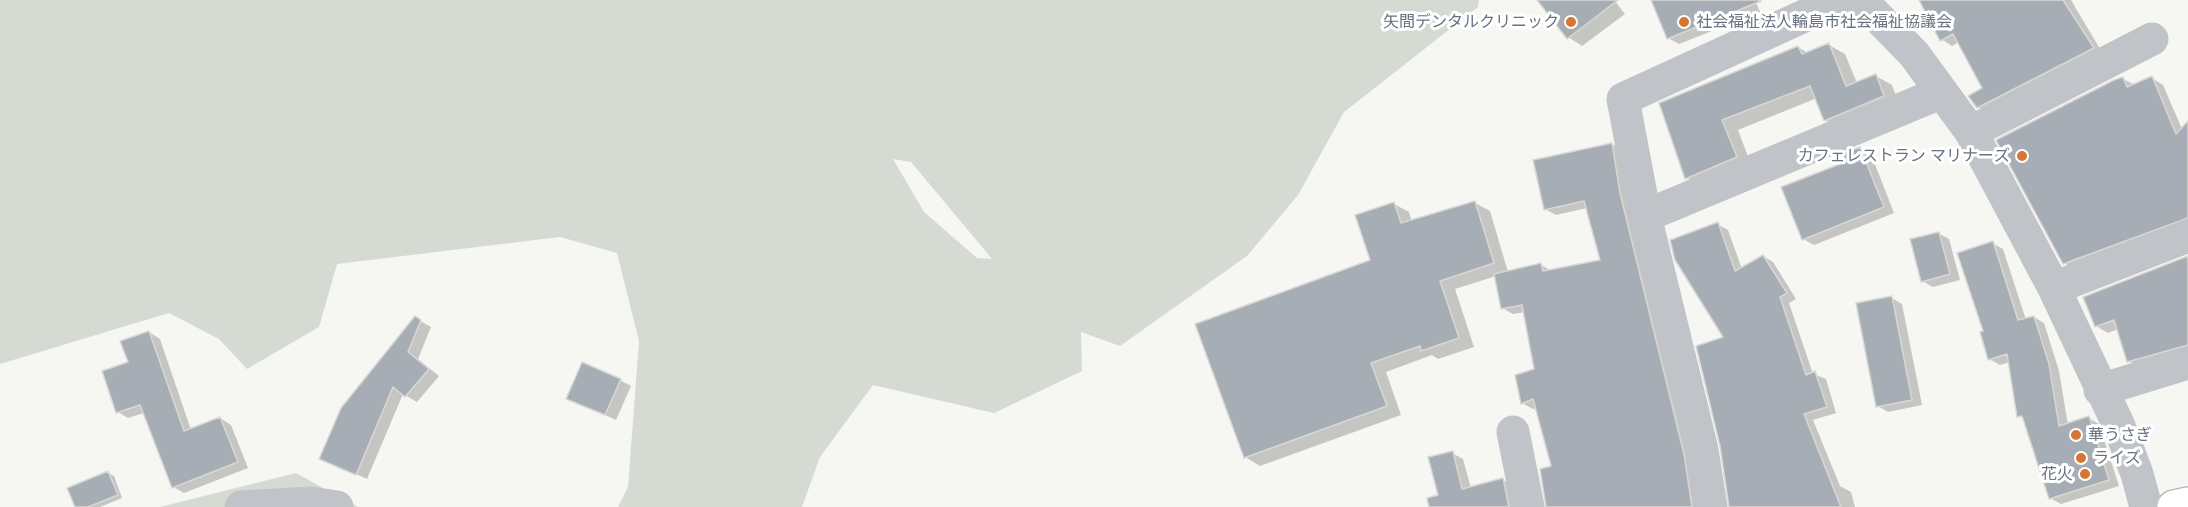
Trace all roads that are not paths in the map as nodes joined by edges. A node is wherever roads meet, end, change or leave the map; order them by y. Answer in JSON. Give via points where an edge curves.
{"nodes":[{"id":1,"x":1839,"y":0,"type":"edge"},
{"id":2,"x":1861,"y":0,"type":"edge"},
{"id":3,"x":2152,"y":39,"type":"dead end"},
{"id":4,"x":1940,"y":93,"type":"junction"},
{"id":5,"x":1971,"y":132,"type":"junction"},
{"id":6,"x":1645,"y":216,"type":"junction"},
{"id":7,"x":2188,"y":236,"type":"edge"},
{"id":8,"x":2054,"y":288,"type":"junction"},
{"id":9,"x":2188,"y":363,"type":"edge"},
{"id":10,"x":2100,"y":390,"type":"junction"},
{"id":11,"x":1514,"y":432,"type":"dead end"},
{"id":12,"x":2188,"y":504,"type":"edge"},
{"id":13,"x":241,"y":507,"type":"edge"},
{"id":14,"x":337,"y":507,"type":"edge"},
{"id":15,"x":1528,"y":507,"type":"edge"},
{"id":16,"x":1711,"y":507,"type":"edge"},
{"id":17,"x":2146,"y":507,"type":"edge"},
{"id":18,"x":2174,"y":507,"type":"edge"}],
"edges":[{"from":1,"to":6,"type":"street","via":[[1623,99]]},
{"from":2,"to":4,"type":"street","via":[[1914,54]]},
{"from":3,"to":5,"type":"street"},
{"from":4,"to":5,"type":"street"},
{"from":4,"to":6,"type":"street"},
{"from":5,"to":8,"type":"street"},
{"from":6,"to":16,"type":"street","via":[[1702,450]]},
{"from":7,"to":8,"type":"street"},
{"from":8,"to":10,"type":"street"},
{"from":9,"to":10,"type":"street"},
{"from":10,"to":17,"type":"street","via":[[2119,426]]},
{"from":11,"to":15,"type":"street"},
{"from":12,"to":18,"type":"highway"},
{"from":13,"to":14,"type":"street","via":[[311,503]]}]}
